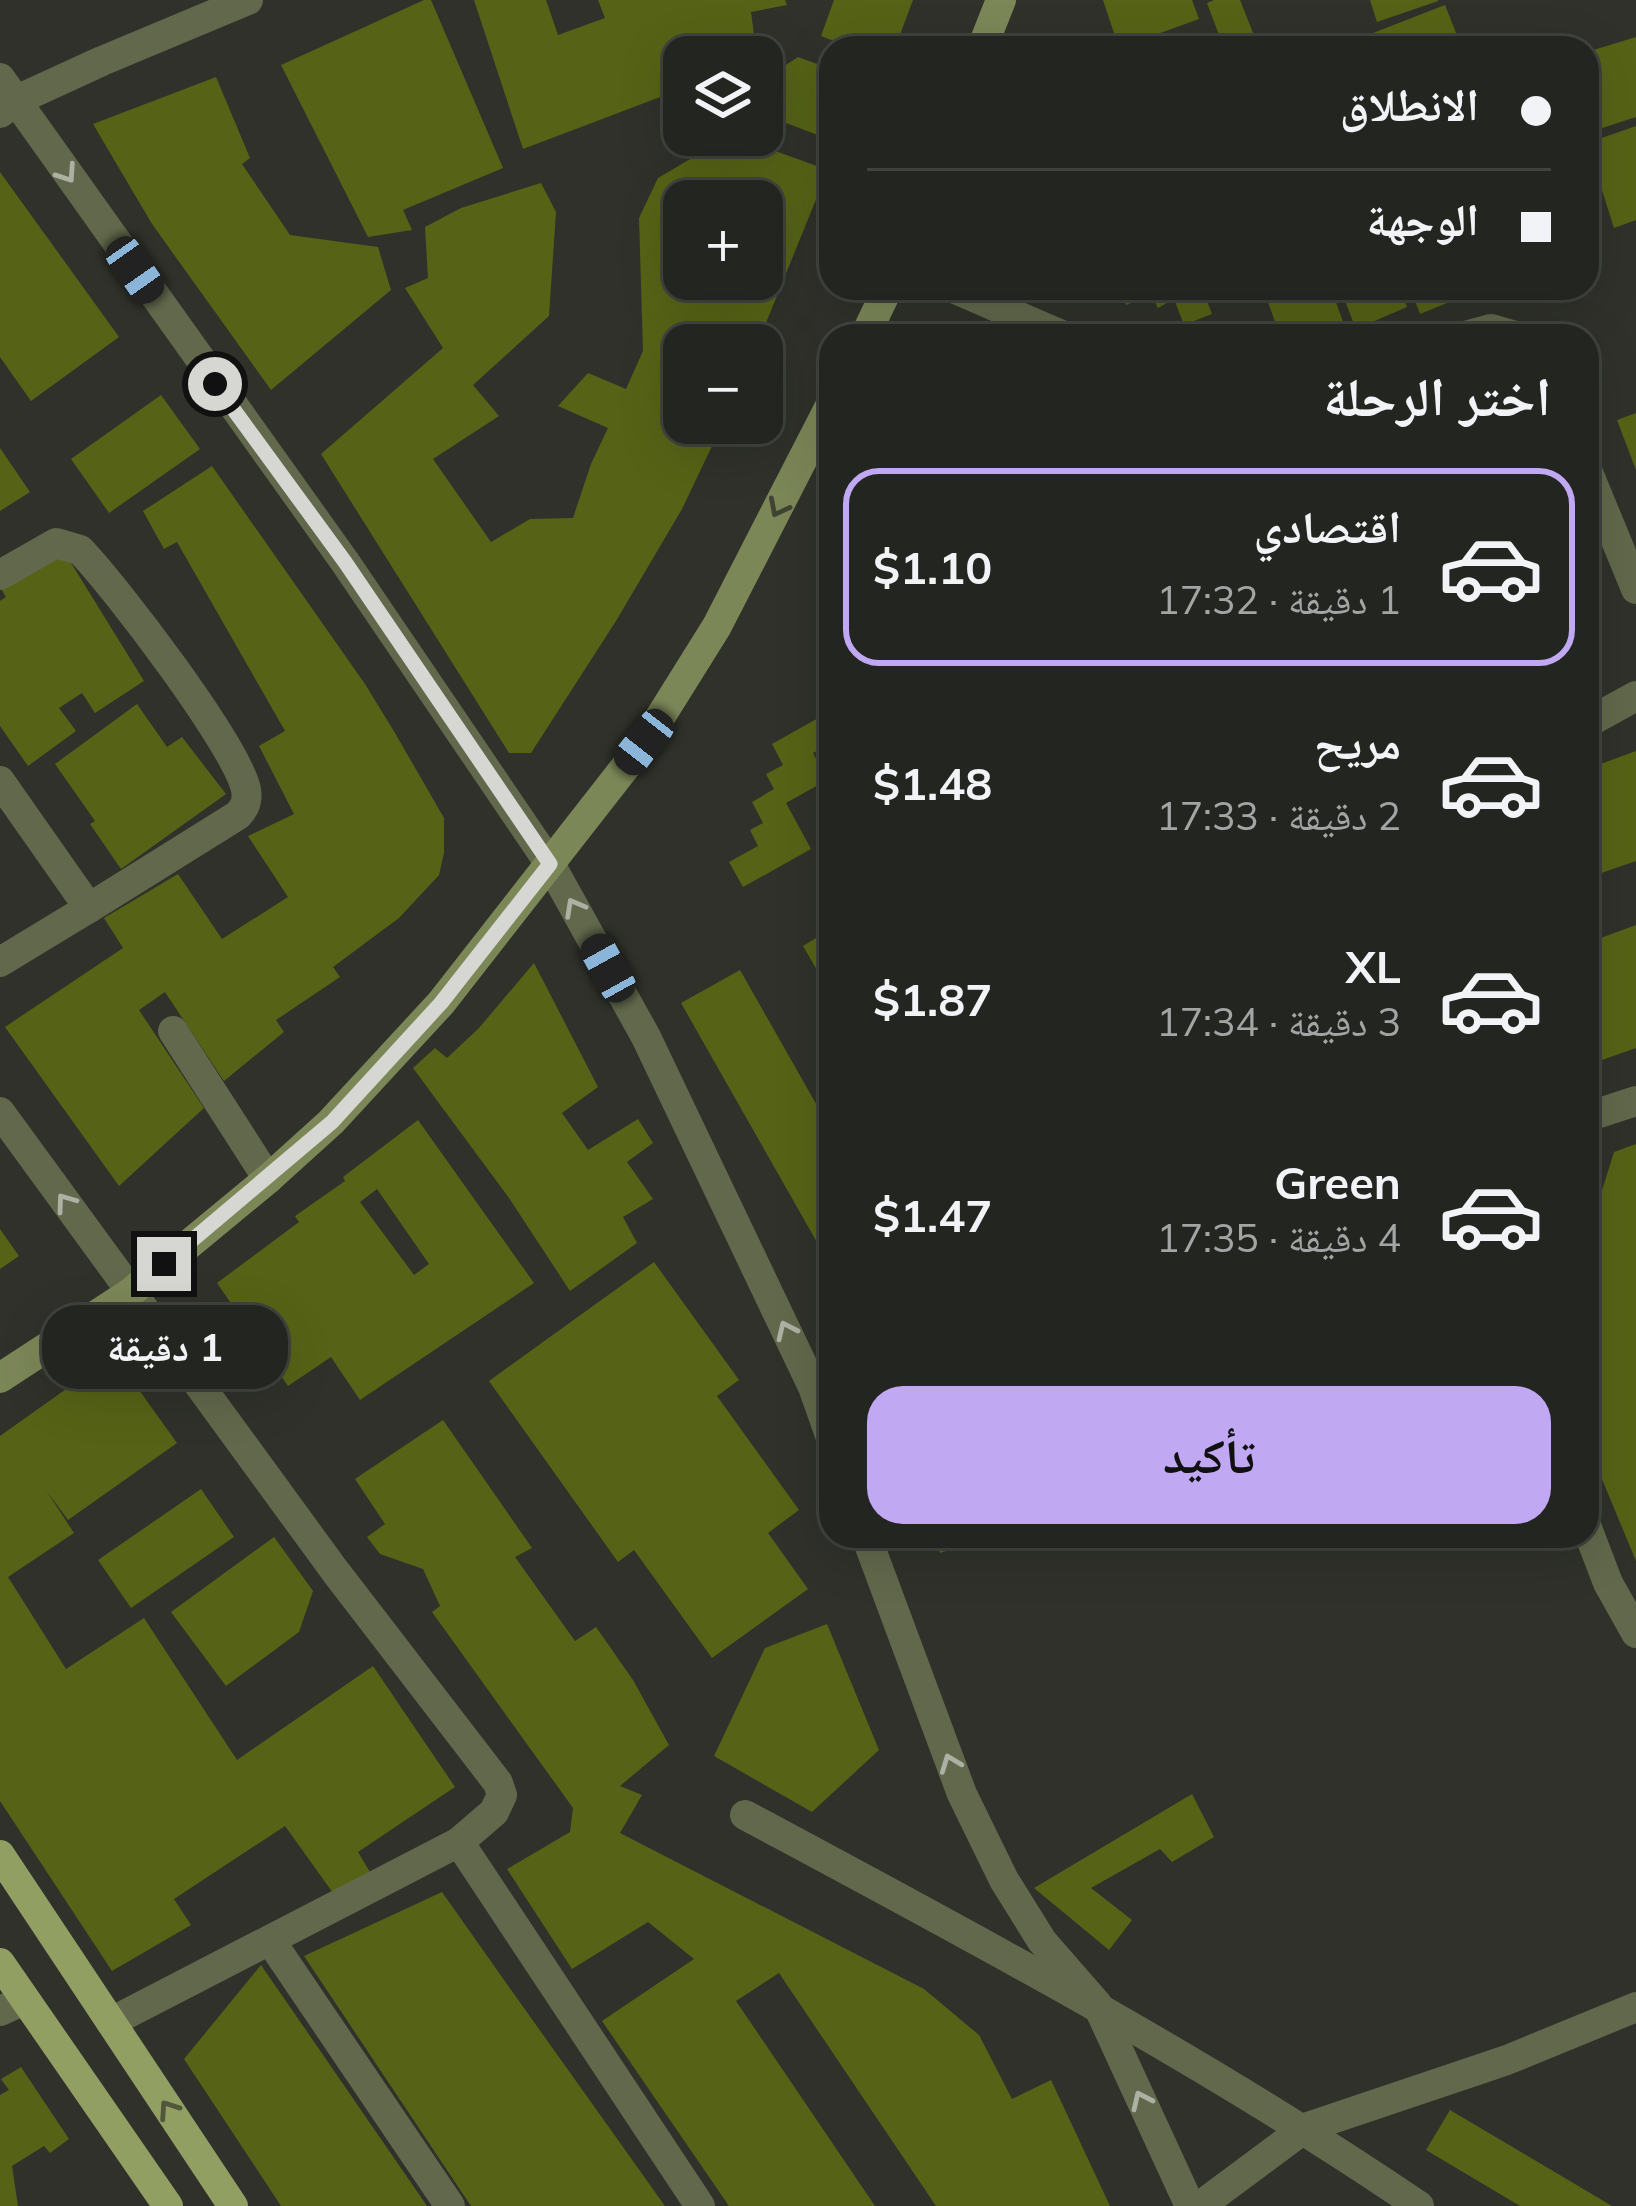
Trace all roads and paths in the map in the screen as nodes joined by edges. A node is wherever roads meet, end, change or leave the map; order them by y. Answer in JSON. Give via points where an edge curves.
{"nodes":[{"id":1,"x":248,"y":0,"type":"edge"},
{"id":2,"x":1000,"y":0,"type":"edge"},
{"id":3,"x":986,"y":36,"type":"edge"},
{"id":4,"x":6,"y":97,"type":"edge"},
{"id":5,"x":980,"y":300,"type":"edge"},
{"id":6,"x":1036,"y":324,"type":"edge"},
{"id":7,"x":819,"y":427,"type":"edge"},
{"id":8,"x":1599,"y":499,"type":"edge"},
{"id":9,"x":0,"y":574,"type":"edge"},
{"id":10,"x":1636,"y":590,"type":"edge"},
{"id":11,"x":1636,"y":696,"type":"edge"},
{"id":12,"x":1599,"y":716,"type":"edge"},
{"id":13,"x":0,"y":781,"type":"edge"},
{"id":14,"x":550,"y":864,"type":"junction"},
{"id":15,"x":88,"y":908,"type":"junction"},
{"id":16,"x":0,"y":962,"type":"edge"},
{"id":17,"x":173,"y":1031,"type":"dead end"},
{"id":18,"x":1636,"y":1101,"type":"edge"},
{"id":19,"x":0,"y":1112,"type":"edge"},
{"id":20,"x":1599,"y":1113,"type":"edge"},
{"id":21,"x":268,"y":1179,"type":"junction"},
{"id":22,"x":130,"y":1293,"type":"junction"},
{"id":23,"x":819,"y":1376,"type":"edge"},
{"id":24,"x":0,"y":1378,"type":"edge"},
{"id":25,"x":870,"y":1548,"type":"edge"},
{"id":26,"x":1595,"y":1548,"type":"edge"},
{"id":27,"x":1636,"y":1633,"type":"edge"},
{"id":28,"x":745,"y":1815,"type":"dead end"},
{"id":29,"x":460,"y":1842,"type":"junction"},
{"id":30,"x":0,"y":1855,"type":"edge"},
{"id":31,"x":270,"y":1940,"type":"junction"},
{"id":32,"x":0,"y":1963,"type":"edge"},
{"id":33,"x":1097,"y":2004,"type":"junction"},
{"id":34,"x":12,"y":2006,"type":"edge"},
{"id":35,"x":1636,"y":2007,"type":"edge"},
{"id":36,"x":111,"y":2023,"type":"junction"},
{"id":37,"x":1305,"y":2128,"type":"junction"},
{"id":38,"x":168,"y":2206,"type":"edge"},
{"id":39,"x":233,"y":2206,"type":"edge"},
{"id":40,"x":450,"y":2206,"type":"edge"},
{"id":41,"x":700,"y":2206,"type":"edge"},
{"id":42,"x":1195,"y":2206,"type":"edge"},
{"id":43,"x":1419,"y":2206,"type":"edge"}],
"edges":[{"from":1,"to":4,"type":"street"},
{"from":2,"to":3,"type":"street"},
{"from":4,"to":14,"type":"street","one_way":true,"via":[[345,562]]},
{"from":5,"to":6,"type":"street"},
{"from":7,"to":14,"type":"street","one_way":true,"via":[[717,626],[644,742]]},
{"from":8,"to":10,"type":"street"},
{"from":9,"to":15,"type":"street","via":[[56,543],[80,550],[199,708],[246,791],[238,815]]},
{"from":11,"to":12,"type":"street"},
{"from":13,"to":15,"type":"street"},
{"from":14,"to":21,"type":"street","via":[[441,1003]]},
{"from":23,"to":14,"type":"street","one_way":true},
{"from":15,"to":16,"type":"street"},
{"from":17,"to":21,"type":"street"},
{"from":18,"to":20,"type":"street"},
{"from":22,"to":19,"type":"street","one_way":true},
{"from":21,"to":22,"type":"street"},
{"from":22,"to":24,"type":"street"},
{"from":22,"to":29,"type":"street","via":[[498,1783],[494,1812]]},
{"from":33,"to":25,"type":"street","one_way":true,"via":[[1042,1941],[1004,1880],[962,1794]]},
{"from":26,"to":27,"type":"street"},
{"from":28,"to":33,"type":"street"},
{"from":29,"to":31,"type":"street"},
{"from":29,"to":41,"type":"street"},
{"from":30,"to":36,"type":"main road"},
{"from":31,"to":36,"type":"street"},
{"from":31,"to":40,"type":"street"},
{"from":32,"to":34,"type":"main road"},
{"from":33,"to":37,"type":"street"},
{"from":42,"to":33,"type":"street","one_way":true},
{"from":34,"to":38,"type":"main road"},
{"from":35,"to":37,"type":"street"},
{"from":39,"to":36,"type":"main road","one_way":true},
{"from":37,"to":42,"type":"street"},
{"from":37,"to":43,"type":"street"}]}
